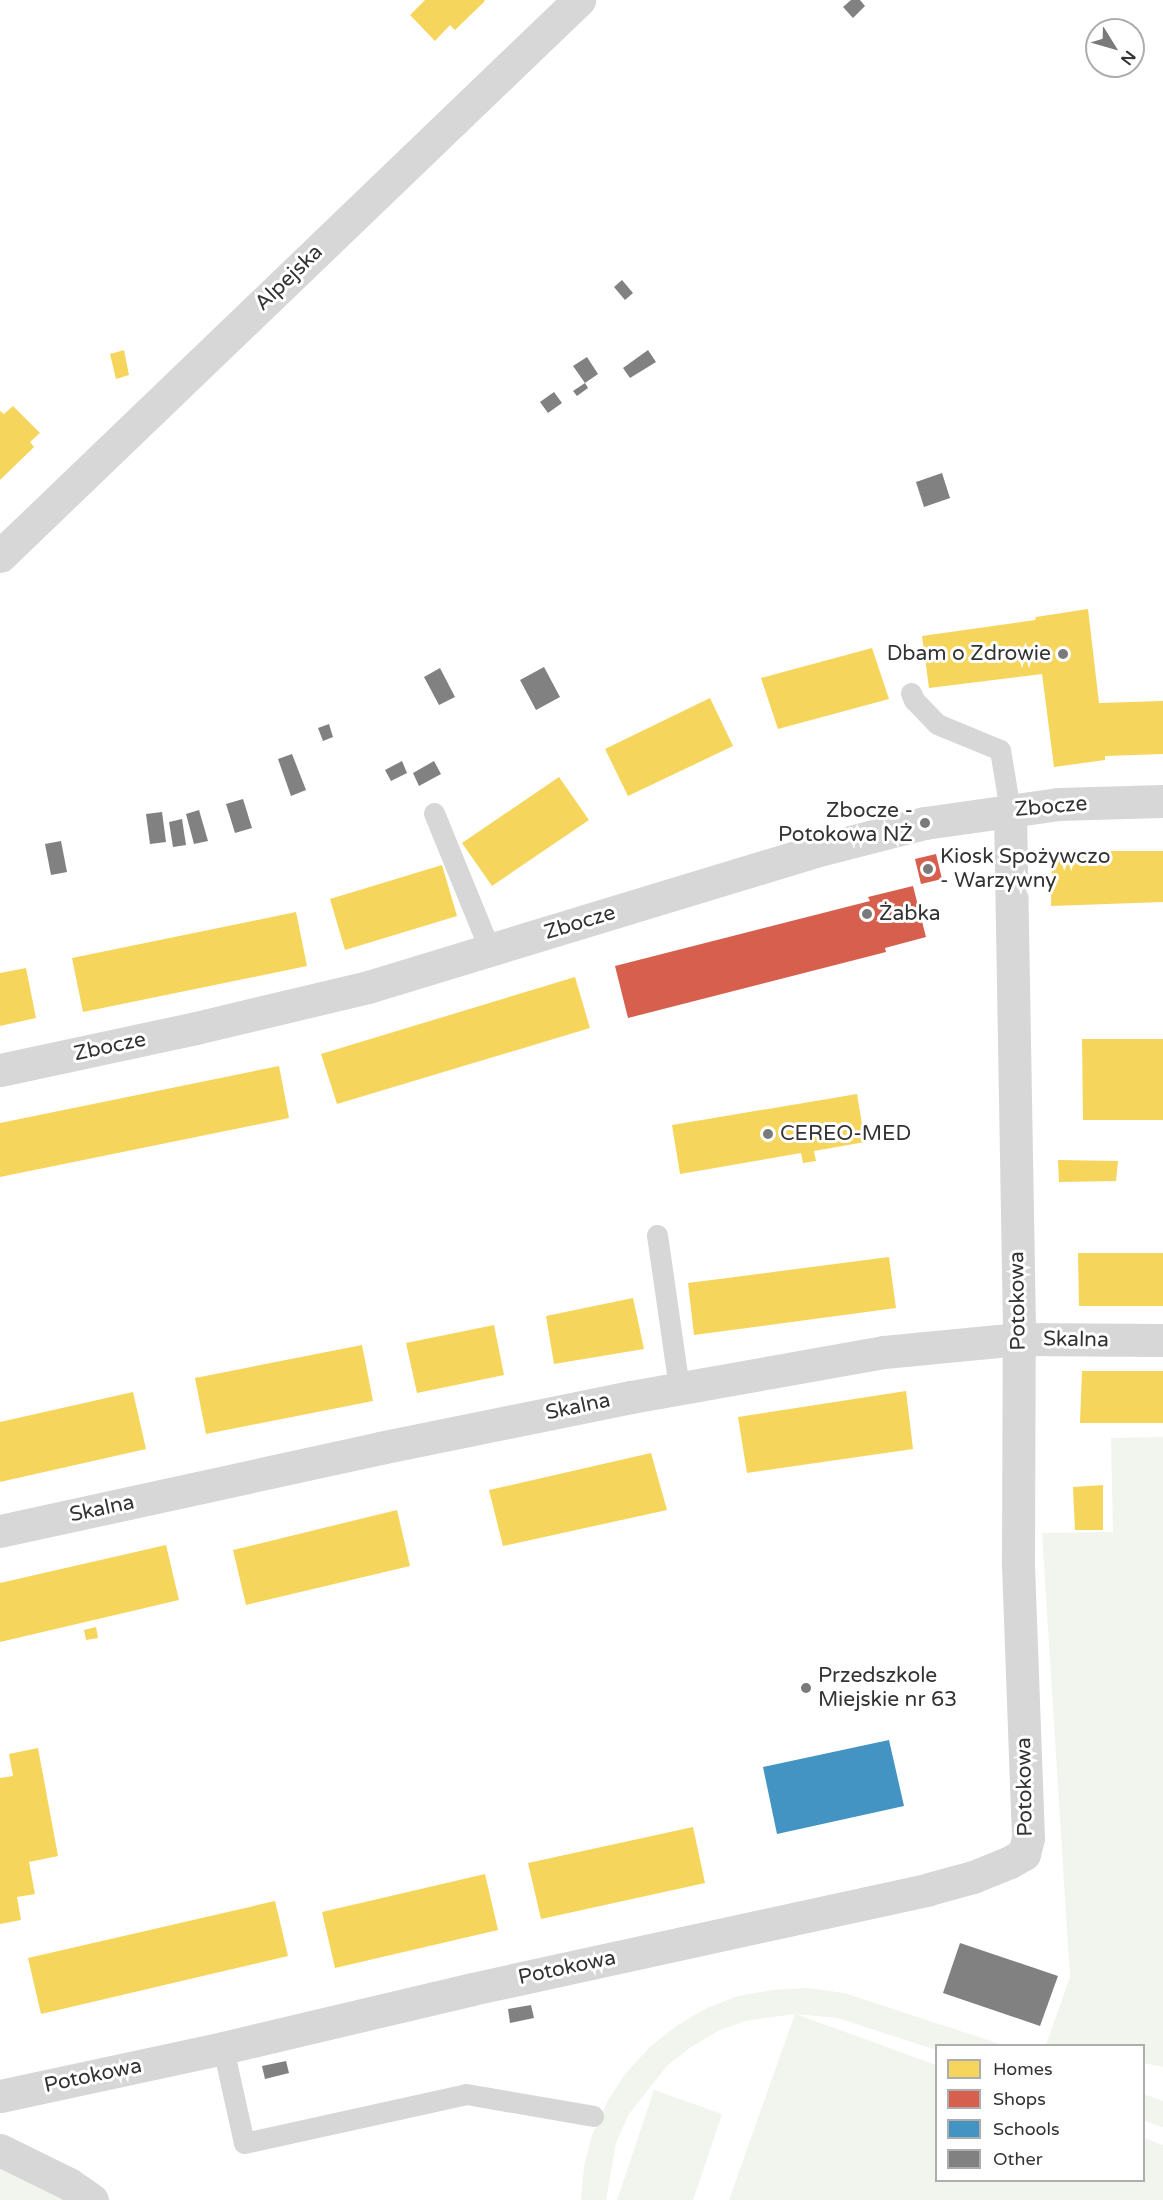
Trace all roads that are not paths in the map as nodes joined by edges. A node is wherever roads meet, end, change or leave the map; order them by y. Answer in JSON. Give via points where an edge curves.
{"nodes":[{"id":1,"x":579,"y":0,"type":"edge"},
{"id":2,"x":0,"y":556,"type":"edge"},
{"id":3,"x":911,"y":693,"type":"dead end"},
{"id":4,"x":1163,"y":801,"type":"edge"},
{"id":5,"x":1010,"y":810,"type":"junction"},
{"id":6,"x":434,"y":813,"type":"dead end"},
{"id":7,"x":490,"y":950,"type":"junction"},
{"id":8,"x":0,"y":1070,"type":"edge"},
{"id":9,"x":657,"y":1235,"type":"dead end"},
{"id":10,"x":1019,"y":1339,"type":"junction"},
{"id":11,"x":1163,"y":1340,"type":"edge"},
{"id":12,"x":679,"y":1388,"type":"junction"},
{"id":13,"x":0,"y":1531,"type":"edge"},
{"id":14,"x":223,"y":2048,"type":"junction"},
{"id":15,"x":0,"y":2096,"type":"edge"},
{"id":16,"x":593,"y":2115,"type":"dead end"},
{"id":17,"x":0,"y":2150,"type":"edge"},
{"id":18,"x":92,"y":2200,"type":"edge"}],
"edges":[{"from":1,"to":2,"type":"street","name":"Alpejska"},
{"from":3,"to":5,"type":"lane","via":[[938,724],[1000,750]]},
{"from":4,"to":5,"type":"street","name":"Zbocze","via":[[1058,804]]},
{"from":5,"to":7,"type":"street","name":"Zbocze","via":[[925,823],[815,851]]},
{"from":5,"to":10,"type":"street","name":"Potokowa"},
{"from":6,"to":7,"type":"lane"},
{"from":7,"to":8,"type":"street","name":"Zbocze","via":[[368,987]]},
{"from":9,"to":12,"type":"lane"},
{"from":10,"to":11,"type":"street","name":"Skalna"},
{"from":10,"to":12,"type":"street","name":"Skalna","via":[[884,1352]]},
{"from":10,"to":14,"type":"street","name":"Potokowa","via":[[1018,1561],[1028,1838],[1024,1854],[973,1877],[929,1889]]},
{"from":12,"to":13,"type":"street","name":"Skalna"},
{"from":14,"to":15,"type":"street","name":"Potokowa"},
{"from":14,"to":16,"type":"lane","via":[[244,2143],[466,2094]]},
{"from":17,"to":18,"type":"street","via":[[69,2184]]}]}
